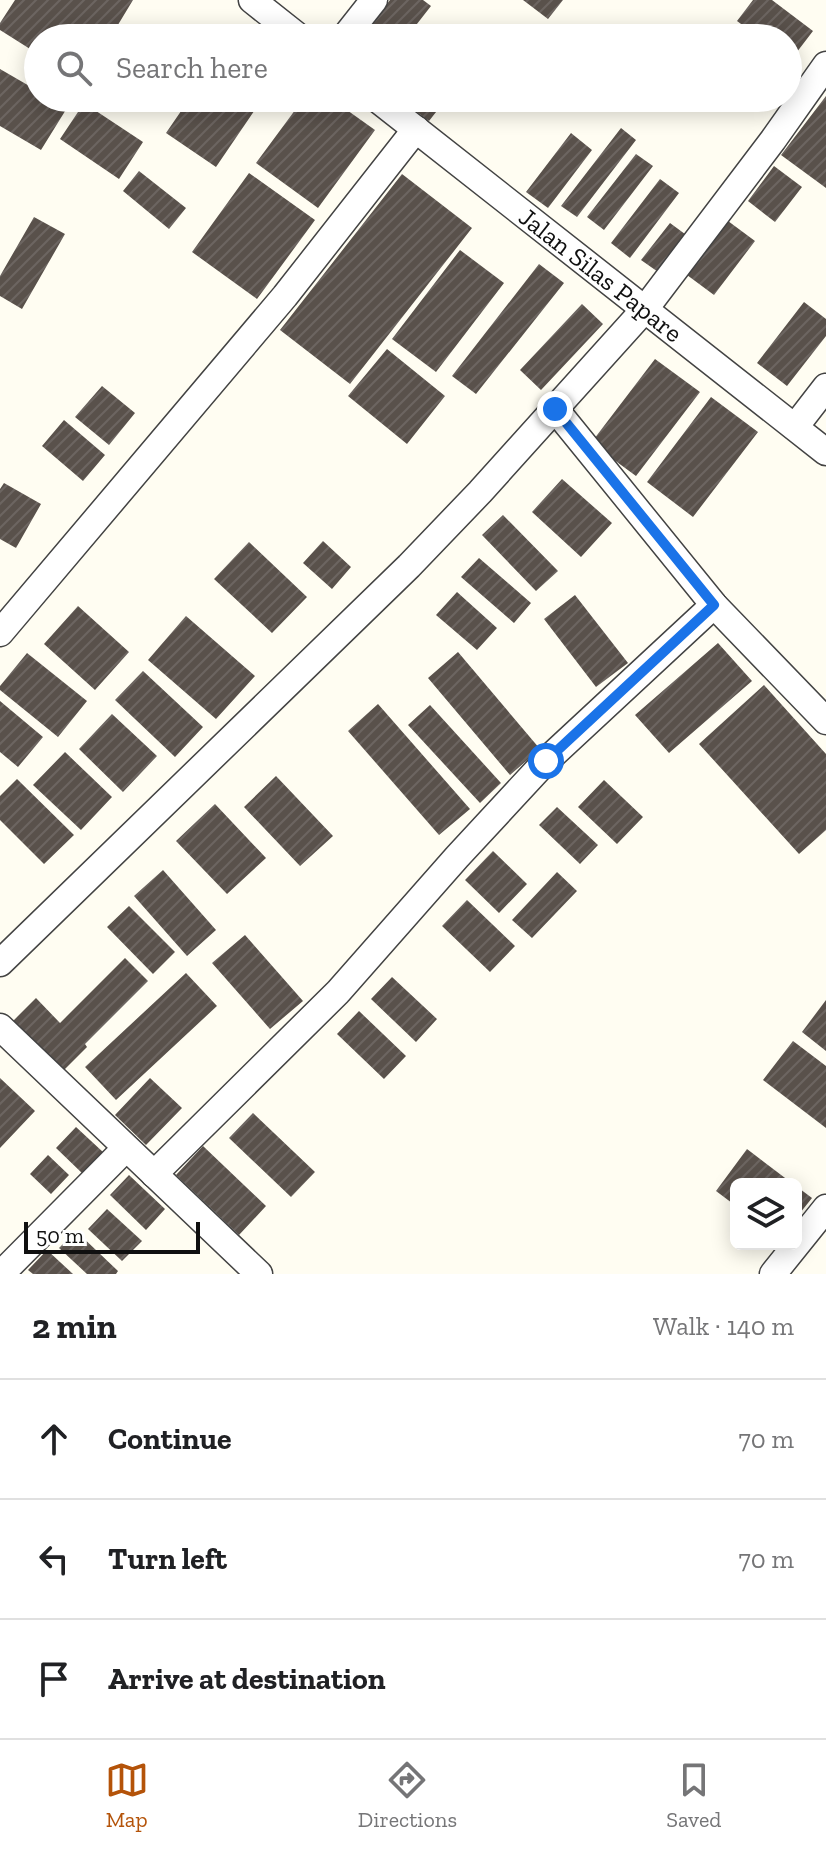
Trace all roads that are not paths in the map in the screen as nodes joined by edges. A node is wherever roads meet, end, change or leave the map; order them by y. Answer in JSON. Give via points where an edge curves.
{"nodes":[{"id":1,"x":252,"y":0,"type":"edge"},
{"id":2,"x":374,"y":0,"type":"edge"},
{"id":3,"x":282,"y":24,"type":"edge"},
{"id":4,"x":355,"y":24,"type":"edge"},
{"id":5,"x":826,"y":65,"type":"edge"},
{"id":6,"x":802,"y":99,"type":"edge"},
{"id":7,"x":394,"y":112,"type":"edge"},
{"id":8,"x":793,"y":112,"type":"edge"},
{"id":9,"x":416,"y":129,"type":"junction"},
{"id":10,"x":645,"y":309,"type":"junction"},
{"id":11,"x":826,"y":387,"type":"edge"},
{"id":12,"x":555,"y":409,"type":"junction"},
{"id":13,"x":795,"y":427,"type":"junction"},
{"id":14,"x":826,"y":452,"type":"edge"},
{"id":15,"x":714,"y":605,"type":"junction"},
{"id":16,"x":0,"y":633,"type":"edge"},
{"id":17,"x":826,"y":721,"type":"edge"},
{"id":18,"x":0,"y":963,"type":"edge"},
{"id":19,"x":0,"y":1027,"type":"edge"},
{"id":20,"x":126,"y":1148,"type":"junction"},
{"id":21,"x":154,"y":1174,"type":"junction"},
{"id":22,"x":826,"y":1208,"type":"edge"},
{"id":23,"x":1,"y":1274,"type":"edge"},
{"id":24,"x":259,"y":1274,"type":"edge"},
{"id":25,"x":773,"y":1274,"type":"edge"}],
"edges":[{"from":1,"to":3,"type":"street"},
{"from":2,"to":4,"type":"street"},
{"from":5,"to":6,"type":"street"},
{"from":7,"to":9,"type":"street","name":"Jalan Silas Papare"},
{"from":8,"to":10,"type":"street"},
{"from":9,"to":10,"type":"street","name":"Jalan Silas Papare"},
{"from":9,"to":16,"type":"street","via":[[285,296]]},
{"from":10,"to":12,"type":"street"},
{"from":10,"to":13,"type":"street","name":"Jalan Silas Papare"},
{"from":11,"to":13,"type":"street"},
{"from":12,"to":15,"type":"street"},
{"from":12,"to":18,"type":"street","via":[[409,566]]},
{"from":13,"to":14,"type":"street","name":"Jalan Silas Papare"},
{"from":15,"to":17,"type":"street"},
{"from":15,"to":21,"type":"street","via":[[546,761],[338,992]]},
{"from":19,"to":20,"type":"street"},
{"from":20,"to":21,"type":"street"},
{"from":20,"to":23,"type":"street"},
{"from":21,"to":24,"type":"street"},
{"from":22,"to":25,"type":"street"}]}
